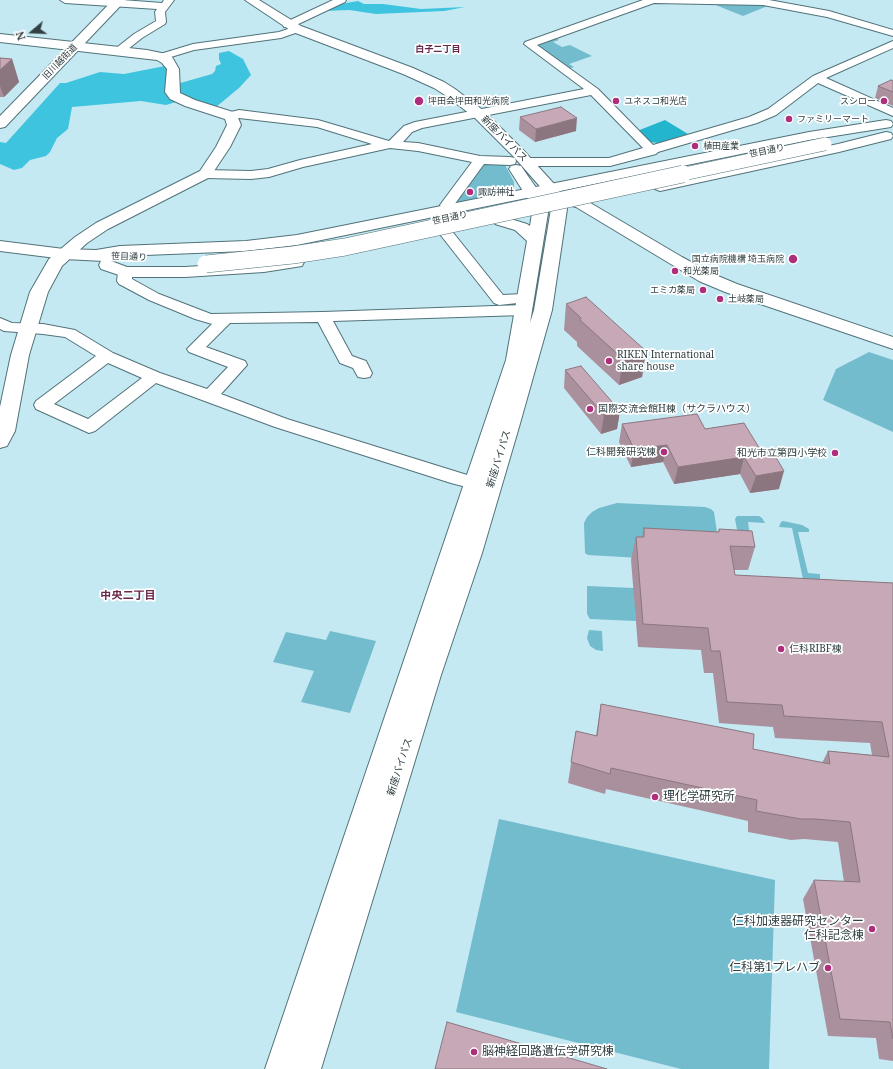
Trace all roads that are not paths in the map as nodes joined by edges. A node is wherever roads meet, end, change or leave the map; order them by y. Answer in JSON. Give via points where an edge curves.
{"nodes":[{"id":1,"x":64,"y":0,"type":"edge"},
{"id":2,"x":241,"y":0,"type":"edge"},
{"id":3,"x":250,"y":0,"type":"edge"},
{"id":4,"x":341,"y":0,"type":"edge"},
{"id":5,"x":119,"y":2,"type":"edge"},
{"id":6,"x":167,"y":3,"type":"edge"},
{"id":7,"x":292,"y":29,"type":"junction"},
{"id":8,"x":893,"y":33,"type":"edge"},
{"id":9,"x":0,"y":38,"type":"edge"},
{"id":10,"x":893,"y":44,"type":"edge"},
{"id":11,"x":75,"y":46,"type":"junction"},
{"id":12,"x":119,"y":51,"type":"junction"},
{"id":13,"x":161,"y":57,"type":"junction"},
{"id":14,"x":817,"y":78,"type":"junction"},
{"id":15,"x":594,"y":91,"type":"junction"},
{"id":16,"x":474,"y":115,"type":"junction"},
{"id":17,"x":231,"y":116,"type":"junction"},
{"id":18,"x":0,"y":124,"type":"edge"},
{"id":19,"x":892,"y":125,"type":"edge"},
{"id":20,"x":392,"y":144,"type":"junction"},
{"id":21,"x":657,"y":149,"type":"junction"},
{"id":22,"x":480,"y":160,"type":"junction"},
{"id":23,"x":510,"y":161,"type":"junction"},
{"id":24,"x":527,"y":162,"type":"junction"},
{"id":25,"x":679,"y":163,"type":"junction"},
{"id":26,"x":205,"y":174,"type":"junction"},
{"id":27,"x":602,"y":179,"type":"junction"},
{"id":28,"x":620,"y":195,"type":"junction"},
{"id":29,"x":553,"y":201,"type":"junction"},
{"id":30,"x":449,"y":210,"type":"junction"},
{"id":31,"x":502,"y":221,"type":"junction"},
{"id":32,"x":446,"y":233,"type":"junction"},
{"id":33,"x":535,"y":241,"type":"junction"},
{"id":34,"x":0,"y":246,"type":"edge"},
{"id":35,"x":0,"y":256,"type":"edge"},
{"id":36,"x":60,"y":258,"type":"junction"},
{"id":37,"x":102,"y":260,"type":"junction"},
{"id":38,"x":125,"y":272,"type":"junction"},
{"id":39,"x":525,"y":305,"type":"junction"},
{"id":40,"x":323,"y":317,"type":"junction"},
{"id":41,"x":225,"y":320,"type":"junction"},
{"id":42,"x":0,"y":323,"type":"edge"},
{"id":43,"x":28,"y":329,"type":"junction"},
{"id":44,"x":893,"y":343,"type":"edge"},
{"id":45,"x":107,"y":356,"type":"junction"},
{"id":46,"x":364,"y":373,"type":"dead end"},
{"id":47,"x":154,"y":377,"type":"junction"},
{"id":48,"x":210,"y":396,"type":"junction"},
{"id":49,"x":0,"y":441,"type":"edge"},
{"id":50,"x":474,"y":483,"type":"junction"},
{"id":51,"x":280,"y":1069,"type":"edge"},
{"id":52,"x":305,"y":1069,"type":"edge"}],
"edges":[{"from":1,"to":5,"type":"street"},
{"from":2,"to":7,"type":"main road","name":"新座バイパス"},
{"from":3,"to":7,"type":"main road","name":"新座バイパス"},
{"from":4,"to":7,"type":"street"},
{"from":5,"to":6,"type":"street"},
{"from":5,"to":11,"type":"main road","name":"旧川越街道"},
{"from":6,"to":12,"type":"street","via":[[160,12],[161,22]]},
{"from":7,"to":13,"type":"street","via":[[260,38],[192,47]]},
{"from":7,"to":16,"type":"main road","name":"新座バイパス","via":[[424,78],[450,92]]},
{"from":8,"to":15,"type":"street","via":[[829,11],[763,2],[653,0],[529,44]]},
{"from":9,"to":11,"type":"main road"},
{"from":10,"to":14,"type":"street"},
{"from":11,"to":12,"type":"main road"},
{"from":11,"to":18,"type":"main road","name":"旧川越街道"},
{"from":12,"to":13,"type":"main road"},
{"from":13,"to":17,"type":"main road","via":[[167,60],[173,69],[172,92],[175,96]]},
{"from":14,"to":19,"type":"street"},
{"from":14,"to":21,"type":"street","via":[[772,112]]},
{"from":15,"to":16,"type":"street"},
{"from":15,"to":21,"type":"street"},
{"from":16,"to":20,"type":"street","via":[[412,127]]},
{"from":16,"to":23,"type":"main road","name":"新座バイパス"},
{"from":16,"to":24,"type":"main road","name":"新座バイパス"},
{"from":17,"to":20,"type":"street","via":[[239,114],[318,124],[384,144]]},
{"from":17,"to":26,"type":"main road","via":[[234,125]]},
{"from":19,"to":25,"type":"main road","via":[[809,136]]},
{"from":19,"to":28,"type":"main road","via":[[839,148]]},
{"from":19,"to":37,"type":"main road","name":"笹目通り","bridge":true,"via":[[345,247],[293,255],[206,260]]},
{"from":20,"to":22,"type":"street"},
{"from":20,"to":26,"type":"street","via":[[269,173]]},
{"from":21,"to":24,"type":"street","via":[[610,162]]},
{"from":21,"to":25,"type":"street"},
{"from":22,"to":23,"type":"street"},
{"from":22,"to":30,"type":"street","via":[[447,206]]},
{"from":23,"to":29,"type":"main road","name":"新座バイパス"},
{"from":24,"to":29,"type":"main road","name":"新座バイパス"},
{"from":25,"to":27,"type":"main road"},
{"from":26,"to":36,"type":"main road","via":[[102,226]]},
{"from":27,"to":28,"type":"main road","via":[[597,185],[604,194]]},
{"from":27,"to":29,"type":"main road"},
{"from":28,"to":29,"type":"main road"},
{"from":29,"to":30,"type":"main road"},
{"from":29,"to":31,"type":"main road"},
{"from":29,"to":33,"type":"main road","name":"新座バイパス"},
{"from":29,"to":44,"type":"main road","via":[[731,288]]},
{"from":29,"to":52,"type":"main road","name":"新座バイパス","via":[[544,310],[471,553],[429,675]]},
{"from":30,"to":37,"type":"main road","via":[[297,240],[238,246],[120,251]]},
{"from":31,"to":32,"type":"main road"},
{"from":31,"to":33,"type":"main road","via":[[521,227]]},
{"from":32,"to":38,"type":"main road","via":[[332,257],[264,267],[185,272]]},
{"from":32,"to":39,"type":"street","via":[[499,300]]},
{"from":33,"to":39,"type":"main road","name":"新座バイパス"},
{"from":34,"to":36,"type":"main road","name":"笹目通り"},
{"from":35,"to":36,"type":"main road","name":"笹目通り"},
{"from":36,"to":37,"type":"main road","name":"笹目通り"},
{"from":36,"to":43,"type":"main road","via":[[44,279]]},
{"from":37,"to":38,"type":"main road"},
{"from":38,"to":41,"type":"street","via":[[124,281],[154,297],[200,316]]},
{"from":39,"to":40,"type":"street"},
{"from":39,"to":50,"type":"main road","name":"新座バイパス","via":[[515,360]]},
{"from":40,"to":41,"type":"street"},
{"from":40,"to":46,"type":"street","via":[[346,359],[360,365]]},
{"from":41,"to":48,"type":"street","via":[[196,349],[239,365]]},
{"from":42,"to":43,"type":"street","via":[[9,328]]},
{"from":43,"to":45,"type":"street","via":[[69,333]]},
{"from":43,"to":49,"type":"main road","via":[[16,370],[5,431]]},
{"from":45,"to":47,"type":"street"},
{"from":45,"to":47,"type":"street","via":[[42,405],[89,427]]},
{"from":47,"to":48,"type":"street"},
{"from":48,"to":50,"type":"street","via":[[281,423]]},
{"from":50,"to":51,"type":"main road","name":"新座バイパス"}]}
